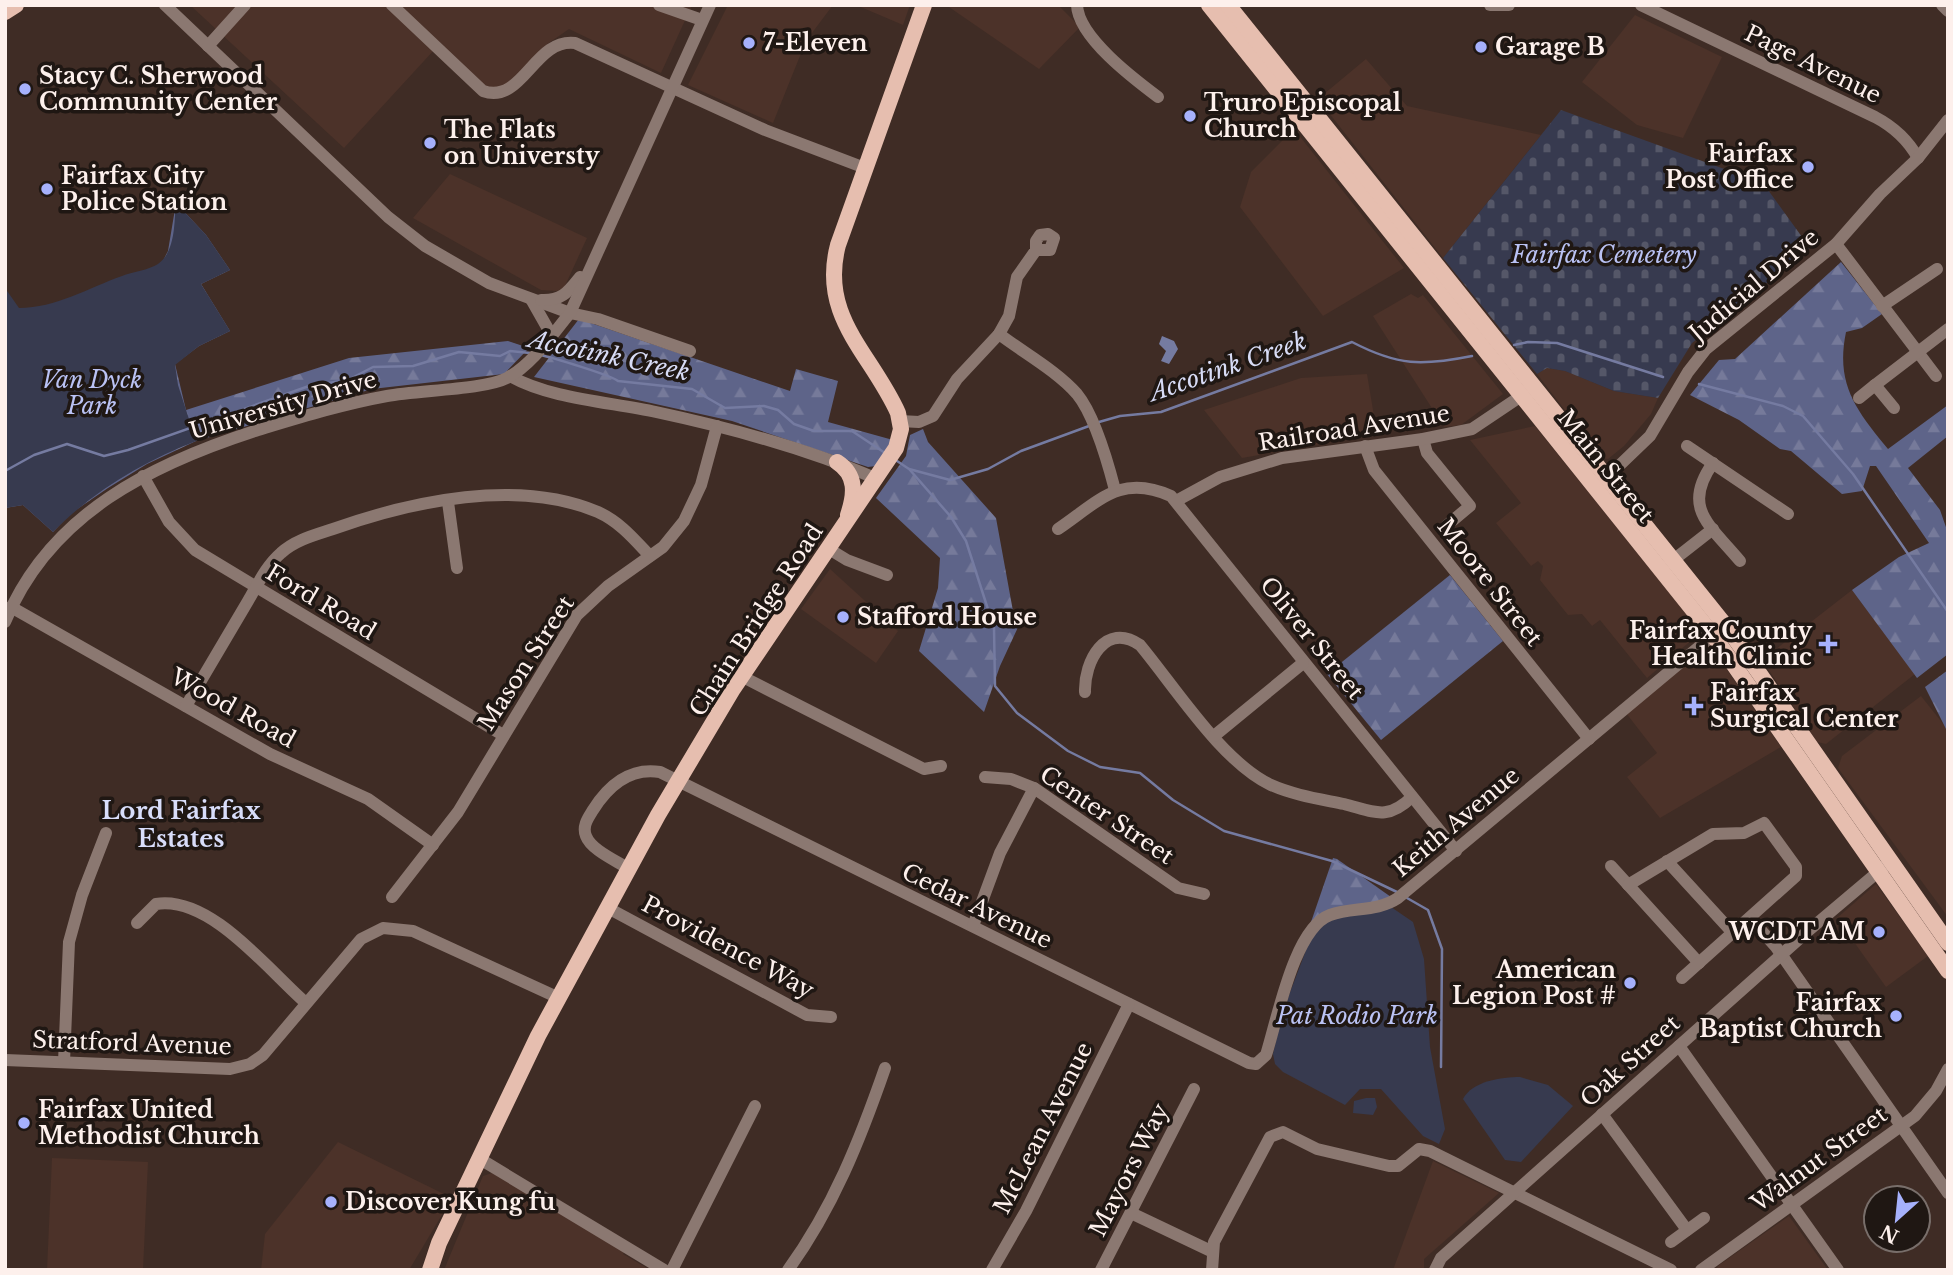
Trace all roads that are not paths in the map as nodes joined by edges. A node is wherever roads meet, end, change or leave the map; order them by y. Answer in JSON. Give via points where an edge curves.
{"nodes":[{"id":1,"x":16,"y":5,"type":"edge"},
{"id":2,"x":165,"y":5,"type":"edge"},
{"id":3,"x":245,"y":5,"type":"edge"},
{"id":4,"x":392,"y":5,"type":"edge"},
{"id":5,"x":659,"y":5,"type":"edge"},
{"id":6,"x":710,"y":5,"type":"edge"},
{"id":7,"x":924,"y":5,"type":"edge"},
{"id":8,"x":1077,"y":5,"type":"edge"},
{"id":9,"x":1209,"y":5,"type":"edge"},
{"id":10,"x":1228,"y":5,"type":"edge"},
{"id":11,"x":1490,"y":5,"type":"edge"},
{"id":12,"x":1509,"y":5,"type":"edge"},
{"id":13,"x":1641,"y":5,"type":"edge"},
{"id":14,"x":1942,"y":5,"type":"edge"},
{"id":15,"x":1948,"y":10,"type":"edge"},
{"id":16,"x":5,"y":12,"type":"edge"},
{"id":17,"x":702,"y":20,"type":"junction"},
{"id":18,"x":208,"y":46,"type":"junction"},
{"id":19,"x":672,"y":86,"type":"junction"},
{"id":20,"x":1158,"y":97,"type":"dead end"},
{"id":21,"x":1948,"y":120,"type":"edge"},
{"id":22,"x":1918,"y":158,"type":"junction"},
{"id":23,"x":865,"y":168,"type":"junction"},
{"id":24,"x":1368,"y":192,"type":"junction"},
{"id":25,"x":1836,"y":244,"type":"junction"},
{"id":26,"x":1036,"y":250,"type":"dead end"},
{"id":27,"x":592,"y":260,"type":"junction"},
{"id":28,"x":1937,"y":269,"type":"dead end"},
{"id":29,"x":531,"y":299,"type":"junction"},
{"id":30,"x":1882,"y":306,"type":"junction"},
{"id":31,"x":570,"y":313,"type":"junction"},
{"id":32,"x":1948,"y":329,"type":"edge"},
{"id":33,"x":999,"y":334,"type":"junction"},
{"id":34,"x":550,"y":338,"type":"junction"},
{"id":35,"x":690,"y":351,"type":"dead end"},
{"id":36,"x":1916,"y":352,"type":"junction"},
{"id":37,"x":510,"y":376,"type":"junction"},
{"id":38,"x":1936,"y":376,"type":"dead end"},
{"id":39,"x":1875,"y":385,"type":"junction"},
{"id":40,"x":1527,"y":392,"type":"junction"},
{"id":41,"x":1859,"y":398,"type":"dead end"},
{"id":42,"x":1894,"y":408,"type":"dead end"},
{"id":43,"x":900,"y":422,"type":"junction"},
{"id":44,"x":717,"y":426,"type":"junction"},
{"id":45,"x":1423,"y":439,"type":"junction"},
{"id":46,"x":1365,"y":446,"type":"junction"},
{"id":47,"x":1687,"y":446,"type":"dead end"},
{"id":48,"x":837,"y":462,"type":"junction"},
{"id":49,"x":1713,"y":463,"type":"junction"},
{"id":50,"x":880,"y":474,"type":"junction"},
{"id":51,"x":143,"y":477,"type":"junction"},
{"id":52,"x":1601,"y":482,"type":"junction"},
{"id":53,"x":1115,"y":490,"type":"junction"},
{"id":54,"x":1176,"y":501,"type":"junction"},
{"id":55,"x":448,"y":502,"type":"junction"},
{"id":56,"x":1788,"y":513,"type":"dead end"},
{"id":57,"x":1445,"y":527,"type":"dead end"},
{"id":58,"x":1058,"y":529,"type":"dead end"},
{"id":59,"x":1713,"y":529,"type":"junction"},
{"id":60,"x":841,"y":532,"type":"junction"},
{"id":61,"x":829,"y":549,"type":"junction"},
{"id":62,"x":650,"y":556,"type":"junction"},
{"id":63,"x":1740,"y":561,"type":"dead end"},
{"id":64,"x":1668,"y":565,"type":"junction"},
{"id":65,"x":457,"y":568,"type":"dead end"},
{"id":66,"x":887,"y":575,"type":"dead end"},
{"id":67,"x":256,"y":588,"type":"junction"},
{"id":68,"x":11,"y":607,"type":"junction"},
{"id":69,"x":5,"y":622,"type":"edge"},
{"id":70,"x":1719,"y":630,"type":"junction"},
{"id":71,"x":1303,"y":663,"type":"junction"},
{"id":72,"x":741,"y":676,"type":"junction"},
{"id":73,"x":1085,"y":692,"type":"dead end"},
{"id":74,"x":186,"y":706,"type":"junction"},
{"id":75,"x":503,"y":735,"type":"junction"},
{"id":76,"x":1214,"y":736,"type":"junction"},
{"id":77,"x":1589,"y":739,"type":"junction"},
{"id":78,"x":941,"y":766,"type":"dead end"},
{"id":79,"x":985,"y":777,"type":"dead end"},
{"id":80,"x":678,"y":781,"type":"junction"},
{"id":81,"x":1034,"y":788,"type":"junction"},
{"id":82,"x":1412,"y":797,"type":"junction"},
{"id":83,"x":106,"y":832,"type":"dead end"},
{"id":84,"x":433,"y":845,"type":"junction"},
{"id":85,"x":1456,"y":851,"type":"junction"},
{"id":86,"x":1667,"y":861,"type":"junction"},
{"id":87,"x":1611,"y":866,"type":"dead end"},
{"id":88,"x":1885,"y":866,"type":"junction"},
{"id":89,"x":629,"y":869,"type":"junction"},
{"id":90,"x":1628,"y":885,"type":"junction"},
{"id":91,"x":1204,"y":894,"type":"dead end"},
{"id":92,"x":392,"y":897,"type":"dead end"},
{"id":93,"x":608,"y":908,"type":"junction"},
{"id":94,"x":1750,"y":918,"type":"junction"},
{"id":95,"x":137,"y":923,"type":"dead end"},
{"id":96,"x":973,"y":926,"type":"junction"},
{"id":97,"x":1732,"y":932,"type":"junction"},
{"id":98,"x":1948,"y":943,"type":"edge"},
{"id":99,"x":1781,"y":955,"type":"junction"},
{"id":100,"x":1699,"y":963,"type":"junction"},
{"id":101,"x":1948,"y":971,"type":"edge"},
{"id":102,"x":1682,"y":978,"type":"dead end"},
{"id":103,"x":559,"y":998,"type":"junction"},
{"id":104,"x":306,"y":1003,"type":"junction"},
{"id":105,"x":1129,"y":1004,"type":"junction"},
{"id":106,"x":831,"y":1017,"type":"dead end"},
{"id":107,"x":1679,"y":1046,"type":"junction"},
{"id":108,"x":5,"y":1060,"type":"edge"},
{"id":109,"x":64,"y":1062,"type":"junction"},
{"id":110,"x":1259,"y":1063,"type":"joint"},
{"id":111,"x":886,"y":1068,"type":"dead end"},
{"id":112,"x":1948,"y":1069,"type":"edge"},
{"id":113,"x":1194,"y":1089,"type":"dead end"},
{"id":114,"x":755,"y":1106,"type":"dead end"},
{"id":115,"x":1602,"y":1114,"type":"junction"},
{"id":116,"x":1901,"y":1126,"type":"junction"},
{"id":117,"x":480,"y":1158,"type":"junction"},
{"id":118,"x":1515,"y":1192,"type":"junction"},
{"id":119,"x":1948,"y":1193,"type":"edge"},
{"id":120,"x":1792,"y":1205,"type":"junction"},
{"id":121,"x":1130,"y":1213,"type":"junction"},
{"id":122,"x":1704,"y":1217,"type":"dead end"},
{"id":123,"x":1687,"y":1230,"type":"junction"},
{"id":124,"x":1671,"y":1242,"type":"dead end"},
{"id":125,"x":439,"y":1243,"type":"junction"},
{"id":126,"x":1213,"y":1252,"type":"junction"},
{"id":127,"x":420,"y":1270,"type":"edge"},
{"id":128,"x":430,"y":1270,"type":"edge"},
{"id":129,"x":664,"y":1270,"type":"edge"},
{"id":130,"x":672,"y":1270,"type":"edge"},
{"id":131,"x":788,"y":1270,"type":"edge"},
{"id":132,"x":992,"y":1270,"type":"edge"},
{"id":133,"x":1101,"y":1270,"type":"edge"},
{"id":134,"x":1212,"y":1270,"type":"edge"},
{"id":135,"x":1435,"y":1270,"type":"edge"},
{"id":136,"x":1671,"y":1270,"type":"edge"},
{"id":137,"x":1701,"y":1270,"type":"edge"},
{"id":138,"x":1838,"y":1270,"type":"edge"}],
"edges":[{"from":1,"to":16,"type":"main road"},
{"from":2,"to":18,"type":"street"},
{"from":3,"to":18,"type":"street"},
{"from":4,"to":19,"type":"street","via":[[483,91],[494,95],[511,88],[553,46],[567,42]]},
{"from":5,"to":17,"type":"street"},
{"from":6,"to":17,"type":"street","name":"University Drive"},
{"from":7,"to":23,"type":"main road"},
{"from":8,"to":20,"type":"street","via":[[1088,33]]},
{"from":9,"to":24,"type":"main road","name":"Main Street"},
{"from":10,"to":24,"type":"main road","name":"Main Street"},
{"from":11,"to":12,"type":"street"},
{"from":13,"to":22,"type":"street","name":"Page Avenue","via":[[1875,117],[1894,128]]},
{"from":14,"to":15,"type":"street"},
{"from":17,"to":19,"type":"street","name":"University Drive"},
{"from":18,"to":29,"type":"street","via":[[406,232],[456,266]]},
{"from":19,"to":23,"type":"street","via":[[765,130]]},
{"from":19,"to":27,"type":"street","name":"University Drive"},
{"from":21,"to":22,"type":"street","name":"Judicial Drive"},
{"from":22,"to":25,"type":"street","name":"Judicial Drive"},
{"from":23,"to":43,"type":"main road","via":[[834,261],[833,292]]},
{"from":24,"to":40,"type":"main road","name":"Main Street"},
{"from":25,"to":30,"type":"street"},
{"from":25,"to":52,"type":"street","name":"Judicial Drive","via":[[1706,349],[1650,436]]},
{"from":26,"to":33,"type":"street","via":[[1017,277],[1009,316]]},
{"from":27,"to":29,"type":"street","via":[[565,296],[554,301]]},
{"from":27,"to":31,"type":"street","name":"University Drive"},
{"from":28,"to":30,"type":"street"},
{"from":29,"to":31,"type":"street"},
{"from":29,"to":34,"type":"street"},
{"from":30,"to":36,"type":"street"},
{"from":31,"to":34,"type":"street","name":"University Drive"},
{"from":31,"to":35,"type":"street"},
{"from":32,"to":36,"type":"street"},
{"from":33,"to":43,"type":"street","via":[[957,379],[938,411],[919,422]]},
{"from":33,"to":53,"type":"street","via":[[1069,386],[1087,413]]},
{"from":34,"to":37,"type":"street","name":"University Drive"},
{"from":36,"to":38,"type":"street"},
{"from":36,"to":39,"type":"street"},
{"from":37,"to":44,"type":"street","via":[[538,389]]},
{"from":37,"to":51,"type":"street","name":"University Drive","via":[[495,383],[436,388],[344,405],[200,449]]},
{"from":39,"to":41,"type":"street"},
{"from":39,"to":42,"type":"street"},
{"from":40,"to":45,"type":"street","name":"Railroad Avenue","via":[[1472,429]]},
{"from":40,"to":52,"type":"main road","name":"Main Street"},
{"from":43,"to":50,"type":"main road","name":"Chain Bridge Road","via":[[896,448]]},
{"from":44,"to":48,"type":"street"},
{"from":44,"to":62,"type":"street","name":"Mason Street","via":[[692,508],[675,533]]},
{"from":45,"to":46,"type":"street","name":"Railroad Avenue"},
{"from":45,"to":57,"type":"street","via":[[1427,453],[1470,506]]},
{"from":46,"to":54,"type":"street","name":"Railroad Avenue","via":[[1262,463],[1220,477]]},
{"from":46,"to":77,"type":"street","name":"Moore Street","via":[[1374,470]]},
{"from":47,"to":49,"type":"street"},
{"from":48,"to":50,"type":"street"},
{"from":48,"to":60,"type":"main road","via":[[850,473],[854,488]]},
{"from":49,"to":56,"type":"street"},
{"from":49,"to":59,"type":"street","via":[[1699,484],[1697,500]]},
{"from":50,"to":60,"type":"main road","name":"Chain Bridge Road"},
{"from":51,"to":67,"type":"street","name":"Ford Road","via":[[184,540]]},
{"from":51,"to":68,"type":"street","name":"University Drive","via":[[98,503],[65,531],[34,568]]},
{"from":52,"to":64,"type":"main road","name":"Main Street"},
{"from":53,"to":54,"type":"street","name":"Oliver Street","via":[[1147,487]]},
{"from":53,"to":58,"type":"street"},
{"from":54,"to":71,"type":"street","name":"Oliver Street"},
{"from":55,"to":62,"type":"street","via":[[519,496],[575,504],[616,522]]},
{"from":55,"to":65,"type":"street"},
{"from":55,"to":67,"type":"street","via":[[378,515],[300,541],[271,563]]},
{"from":59,"to":63,"type":"street"},
{"from":59,"to":64,"type":"street"},
{"from":60,"to":61,"type":"main road","name":"Chain Bridge Road"},
{"from":61,"to":66,"type":"street"},
{"from":61,"to":72,"type":"main road","name":"Chain Bridge Road"},
{"from":62,"to":75,"type":"street","name":"Mason Street","via":[[577,615]]},
{"from":64,"to":70,"type":"main road","name":"Main Street"},
{"from":67,"to":74,"type":"street"},
{"from":67,"to":75,"type":"street","name":"Ford Road"},
{"from":68,"to":69,"type":"street","name":"University Drive"},
{"from":68,"to":74,"type":"street","name":"Wood Road"},
{"from":70,"to":77,"type":"street","name":"Keith Avenue"},
{"from":70,"to":88,"type":"main road","name":"Main Street"},
{"from":71,"to":76,"type":"street"},
{"from":71,"to":82,"type":"street","name":"Oliver Street"},
{"from":72,"to":78,"type":"street","via":[[924,769]]},
{"from":72,"to":80,"type":"main road","name":"Chain Bridge Road"},
{"from":73,"to":76,"type":"street","via":[[1084,676],[1094,653],[1108,640],[1125,638],[1140,645]]},
{"from":74,"to":84,"type":"street","name":"Wood Road","via":[[270,754],[368,799]]},
{"from":75,"to":84,"type":"street","name":"Mason Street"},
{"from":76,"to":82,"type":"street","via":[[1243,767],[1284,790],[1386,814]]},
{"from":77,"to":85,"type":"street","name":"Keith Avenue"},
{"from":79,"to":81,"type":"street","name":"Center Street","via":[[1011,779]]},
{"from":80,"to":89,"type":"main road","name":"Chain Bridge Road"},
{"from":80,"to":89,"type":"street","name":"Cedar Avenue","via":[[641,770],[607,789],[587,819],[588,840]]},
{"from":80,"to":96,"type":"street","name":"Cedar Avenue"},
{"from":81,"to":91,"type":"street","name":"Center Street","via":[[1178,888]]},
{"from":81,"to":96,"type":"street","via":[[1000,852]]},
{"from":82,"to":85,"type":"street","name":"Oliver Street"},
{"from":83,"to":109,"type":"street","via":[[69,942]]},
{"from":84,"to":92,"type":"street","name":"Mason Street"},
{"from":85,"to":110,"type":"street","name":"Keith Avenue","via":[[1393,902],[1332,914],[1314,925],[1301,947]]},
{"from":86,"to":90,"type":"street"},
{"from":86,"to":94,"type":"street","via":[[1713,834],[1744,833],[1764,822],[1797,872]]},
{"from":86,"to":97,"type":"street"},
{"from":87,"to":90,"type":"street"},
{"from":88,"to":98,"type":"main road","name":"Main Street"},
{"from":88,"to":99,"type":"street","name":"Oak Street"},
{"from":88,"to":101,"type":"main road","name":"Main Street"},
{"from":89,"to":93,"type":"main road","name":"Chain Bridge Road"},
{"from":90,"to":100,"type":"street"},
{"from":93,"to":103,"type":"main road","name":"Chain Bridge Road"},
{"from":93,"to":106,"type":"street","name":"Providence Way","via":[[807,1015]]},
{"from":94,"to":97,"type":"street"},
{"from":94,"to":99,"type":"street"},
{"from":95,"to":104,"type":"street","via":[[156,904],[181,904],[219,922]]},
{"from":96,"to":105,"type":"street","name":"Cedar Avenue"},
{"from":97,"to":100,"type":"street"},
{"from":99,"to":107,"type":"street","name":"Oak Street"},
{"from":99,"to":116,"type":"street"},
{"from":100,"to":102,"type":"street"},
{"from":103,"to":104,"type":"street","name":"Stratford Avenue","via":[[413,931],[389,927],[361,939]]},
{"from":103,"to":117,"type":"main road","name":"Chain Bridge Road"},
{"from":104,"to":109,"type":"street","name":"Stratford Avenue","via":[[263,1055],[240,1068]]},
{"from":105,"to":110,"type":"street","name":"Cedar Avenue","via":[[1249,1063]]},
{"from":105,"to":132,"type":"street","name":"McLean Avenue"},
{"from":107,"to":115,"type":"street","name":"Oak Street"},
{"from":107,"to":120,"type":"street"},
{"from":108,"to":109,"type":"street","name":"Stratford Avenue"},
{"from":111,"to":131,"type":"street","via":[[853,1158]]},
{"from":112,"to":116,"type":"street","name":"Walnut Street","via":[[1928,1102]]},
{"from":113,"to":121,"type":"street","name":"Mayors Way"},
{"from":114,"to":130,"type":"street"},
{"from":115,"to":118,"type":"street","name":"Oak Street"},
{"from":115,"to":123,"type":"street"},
{"from":116,"to":119,"type":"street"},
{"from":116,"to":120,"type":"street","name":"Walnut Street"},
{"from":117,"to":125,"type":"main road","name":"Chain Bridge Road"},
{"from":117,"to":129,"type":"street"},
{"from":118,"to":126,"type":"street","via":[[1430,1151],[1419,1149],[1398,1166],[1389,1166],[1317,1149],[1276,1133],[1245,1182]]},
{"from":118,"to":135,"type":"street","name":"Oak Street","via":[[1445,1255]]},
{"from":118,"to":136,"type":"street"},
{"from":120,"to":137,"type":"street","name":"Walnut Street"},
{"from":120,"to":138,"type":"street"},
{"from":121,"to":126,"type":"street"},
{"from":121,"to":133,"type":"street","name":"Mayors Way"},
{"from":122,"to":123,"type":"street"},
{"from":123,"to":124,"type":"street"},
{"from":125,"to":127,"type":"main road","name":"Chain Bridge Road"},
{"from":125,"to":128,"type":"main road","name":"Chain Bridge Road"},
{"from":126,"to":134,"type":"street"}]}
